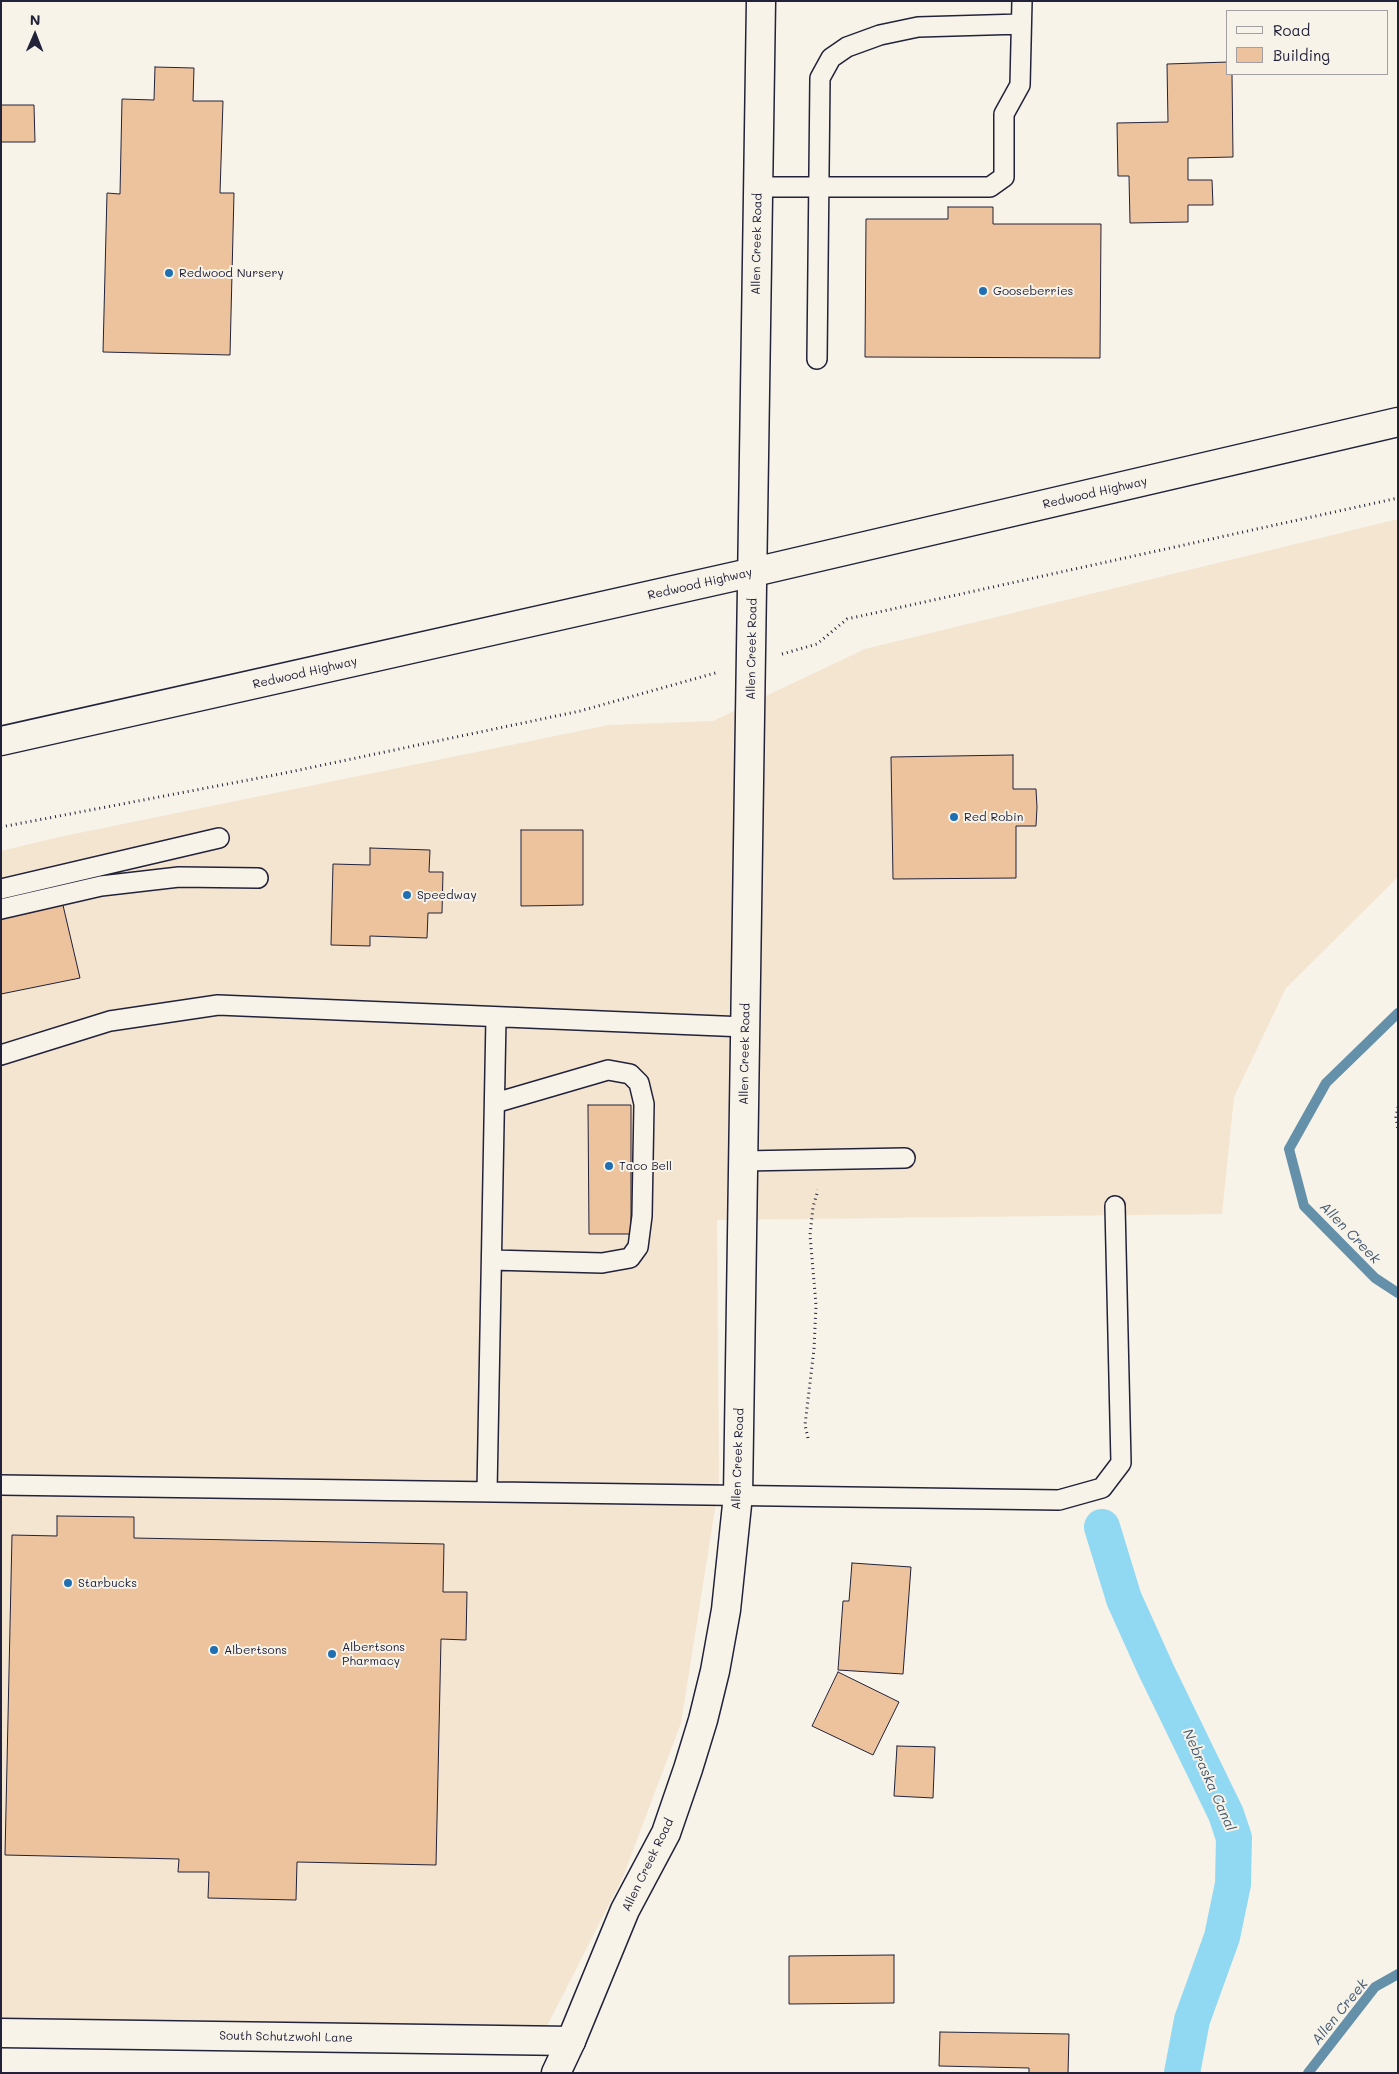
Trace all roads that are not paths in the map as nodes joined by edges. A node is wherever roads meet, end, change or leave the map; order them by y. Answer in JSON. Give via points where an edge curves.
{"nodes":[{"id":1,"x":761,"y":1,"type":"edge"},
{"id":2,"x":1022,"y":1,"type":"edge"},
{"id":3,"x":1021,"y":24,"type":"junction"},
{"id":4,"x":758,"y":186,"type":"junction"},
{"id":5,"x":819,"y":187,"type":"junction"},
{"id":6,"x":817,"y":359,"type":"dead end"},
{"id":7,"x":1398,"y":422,"type":"edge"},
{"id":8,"x":754,"y":572,"type":"junction"},
{"id":9,"x":1,"y":741,"type":"edge"},
{"id":10,"x":218,"y":838,"type":"dead end"},
{"id":11,"x":258,"y":878,"type":"dead end"},
{"id":12,"x":1,"y":889,"type":"edge"},
{"id":13,"x":1,"y":909,"type":"edge"},
{"id":14,"x":496,"y":1018,"type":"junction"},
{"id":15,"x":745,"y":1027,"type":"junction"},
{"id":16,"x":1,"y":1055,"type":"edge"},
{"id":17,"x":495,"y":1102,"type":"junction"},
{"id":18,"x":905,"y":1158,"type":"dead end"},
{"id":19,"x":743,"y":1161,"type":"junction"},
{"id":20,"x":1115,"y":1206,"type":"dead end"},
{"id":21,"x":492,"y":1260,"type":"junction"},
{"id":22,"x":1,"y":1485,"type":"edge"},
{"id":23,"x":487,"y":1491,"type":"junction"},
{"id":24,"x":738,"y":1495,"type":"junction"},
{"id":25,"x":1,"y":2033,"type":"edge"},
{"id":26,"x":571,"y":2041,"type":"junction"},
{"id":27,"x":556,"y":2073,"type":"edge"}],
"edges":[{"from":1,"to":4,"type":"main road","name":"Allen Creek Road"},
{"from":2,"to":3,"type":"lane"},
{"from":3,"to":5,"type":"lane","via":[[918,27],[880,35],[847,47],[830,58],[820,78]]},
{"from":3,"to":5,"type":"lane","via":[[1020,85],[1004,114],[1004,177],[990,187]]},
{"from":4,"to":5,"type":"lane"},
{"from":4,"to":8,"type":"main road","name":"Allen Creek Road"},
{"from":5,"to":6,"type":"lane"},
{"from":7,"to":8,"type":"main road","name":"Redwood Highway"},
{"from":8,"to":9,"type":"main road","name":"Redwood Highway"},
{"from":8,"to":15,"type":"main road","name":"Allen Creek Road"},
{"from":10,"to":12,"type":"lane"},
{"from":11,"to":13,"type":"lane","via":[[179,877],[102,886]]},
{"from":14,"to":15,"type":"lane"},
{"from":14,"to":16,"type":"lane","via":[[218,1005],[110,1020]]},
{"from":14,"to":17,"type":"lane"},
{"from":15,"to":19,"type":"main road","name":"Allen Creek Road"},
{"from":17,"to":21,"type":"lane"},
{"from":17,"to":21,"type":"lane","via":[[608,1070],[630,1074],[639,1083],[644,1104],[642,1216],[638,1246],[630,1258],[602,1263]]},
{"from":18,"to":19,"type":"lane"},
{"from":19,"to":24,"type":"main road","name":"Allen Creek Road"},
{"from":20,"to":24,"type":"lane","via":[[1121,1462],[1102,1488],[1059,1500]]},
{"from":21,"to":23,"type":"lane"},
{"from":22,"to":23,"type":"lane"},
{"from":23,"to":24,"type":"lane"},
{"from":24,"to":26,"type":"main road","name":"Allen Creek Road","via":[[726,1610],[701,1728],[666,1833],[625,1910]]},
{"from":25,"to":26,"type":"main road","name":"South Schutzwohl Lane"},
{"from":26,"to":27,"type":"main road","name":"Allen Creek Road"}]}
